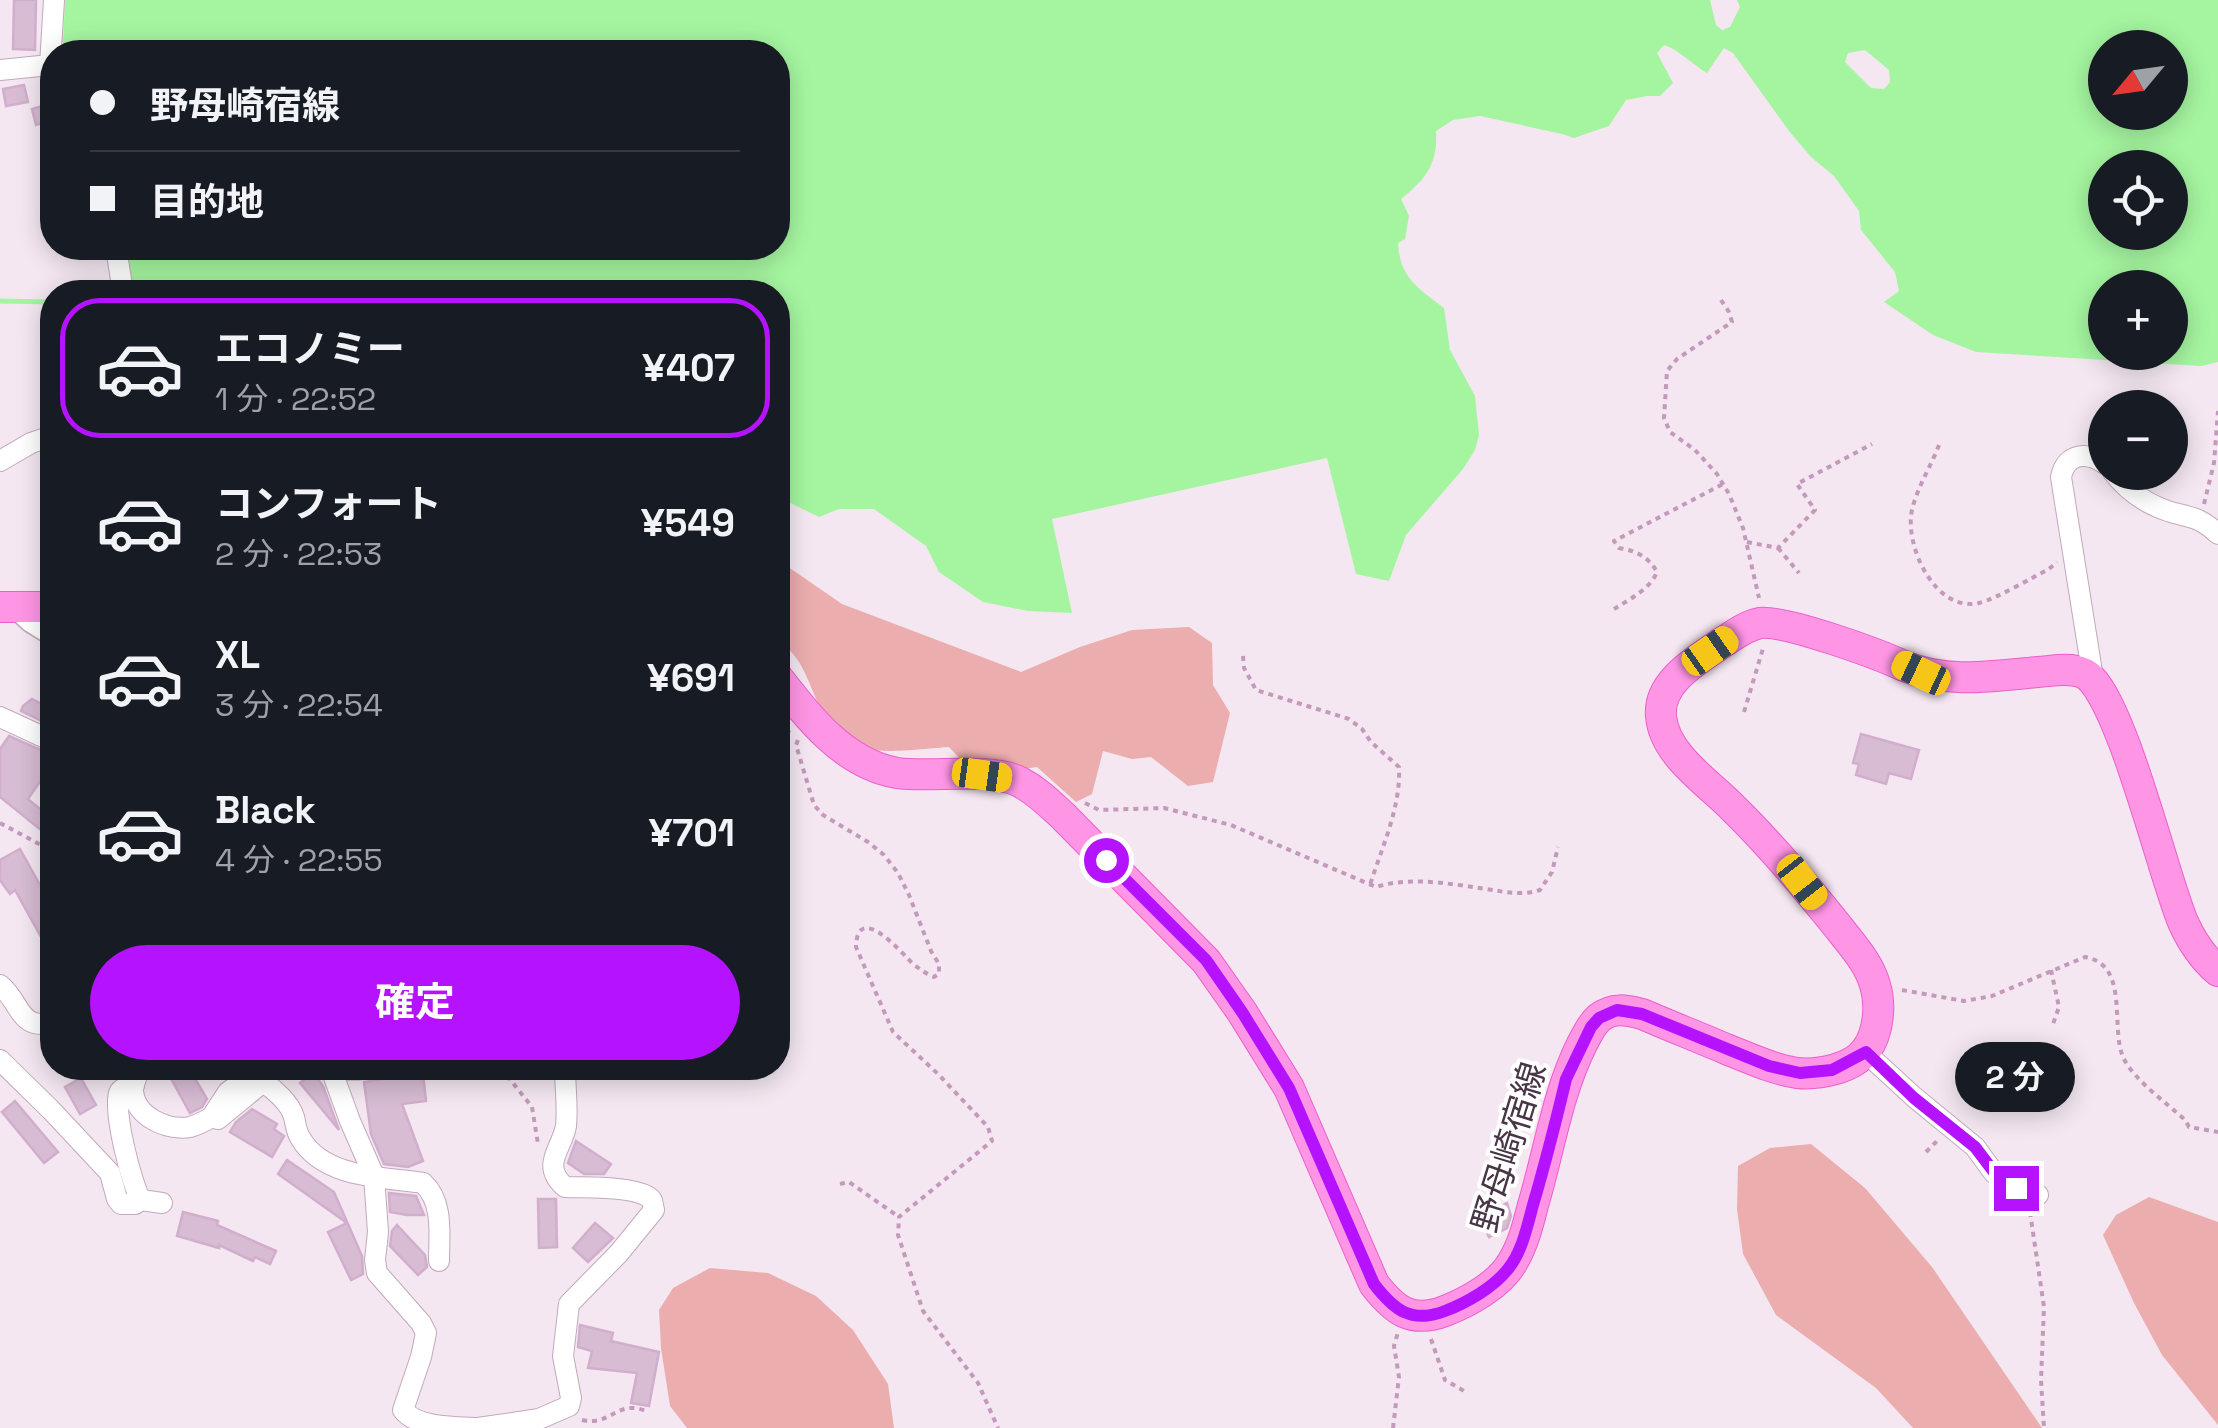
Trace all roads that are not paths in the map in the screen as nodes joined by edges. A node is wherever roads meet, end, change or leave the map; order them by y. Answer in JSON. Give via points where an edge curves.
{"nodes":[{"id":1,"x":54,"y":0,"type":"edge"},
{"id":2,"x":52,"y":40,"type":"edge"},
{"id":3,"x":40,"y":68,"type":"edge"},
{"id":4,"x":0,"y":70,"type":"edge"},
{"id":5,"x":40,"y":440,"type":"edge"},
{"id":6,"x":2088,"y":456,"type":"edge"},
{"id":7,"x":0,"y":460,"type":"edge"},
{"id":8,"x":2128,"y":490,"type":"edge"},
{"id":9,"x":2218,"y":534,"type":"edge"},
{"id":10,"x":5,"y":600,"type":"edge"},
{"id":11,"x":40,"y":612,"type":"edge"},
{"id":12,"x":2092,"y":678,"type":"junction"},
{"id":13,"x":790,"y":701,"type":"edge"},
{"id":14,"x":0,"y":717,"type":"edge"},
{"id":15,"x":40,"y":736,"type":"edge"},
{"id":16,"x":2218,"y":971,"type":"edge"},
{"id":17,"x":0,"y":985,"type":"edge"},
{"id":18,"x":40,"y":1024,"type":"edge"},
{"id":19,"x":1866,"y":1052,"type":"junction"},
{"id":20,"x":0,"y":1060,"type":"edge"},
{"id":21,"x":132,"y":1080,"type":"edge"},
{"id":22,"x":135,"y":1080,"type":"edge"},
{"id":23,"x":244,"y":1080,"type":"edge"},
{"id":24,"x":335,"y":1080,"type":"edge"},
{"id":25,"x":565,"y":1080,"type":"edge"},
{"id":26,"x":212,"y":1117,"type":"junction"},
{"id":27,"x":374,"y":1176,"type":"junction"},
{"id":28,"x":2033,"y":1194,"type":"road end"},
{"id":29,"x":439,"y":1261,"type":"dead end"},
{"id":30,"x":478,"y":1428,"type":"edge"}],
"edges":[{"from":1,"to":2,"type":"street"},
{"from":3,"to":4,"type":"street"},
{"from":5,"to":7,"type":"street"},
{"from":6,"to":12,"type":"street","via":[[2072,458],[2060,476]]},
{"from":8,"to":9,"type":"street"},
{"from":10,"to":11,"type":"main road"},
{"from":12,"to":16,"type":"main road","via":[[2130,758],[2184,925]]},
{"from":12,"to":19,"type":"main road","via":[[2061,670],[1942,677],[1768,623],[1738,632],[1667,687],[1660,717],[1673,748],[1802,882],[1862,958],[1878,996]]},
{"from":13,"to":19,"type":"main road","name":"野母崎宿線","via":[[805,729],[875,766],[1017,780],[1042,797],[1206,960],[1289,1088],[1374,1284],[1386,1300],[1414,1315],[1454,1308],[1514,1260],[1566,1079],[1591,1027],[1609,1012],[1642,1014],[1800,1073],[1832,1070]]},
{"from":14,"to":15,"type":"street"},
{"from":17,"to":18,"type":"street","via":[[28,1020]]},
{"from":19,"to":28,"type":"street","via":[[1975,1147],[1994,1172]]},
{"from":20,"to":21,"type":"street","via":[[110,1174],[121,1204],[152,1202],[131,1179],[118,1109],[120,1092]]},
{"from":22,"to":26,"type":"street","via":[[133,1092],[144,1114],[162,1124],[192,1127]]},
{"from":23,"to":26,"type":"street"},
{"from":24,"to":27,"type":"street"},
{"from":25,"to":30,"type":"street","via":[[566,1129],[554,1169],[560,1184],[633,1192],[652,1200],[654,1210],[569,1304],[563,1356],[569,1406]]},
{"from":26,"to":27,"type":"street","via":[[218,1119],[263,1082],[292,1110],[309,1150],[339,1168]]},
{"from":27,"to":29,"type":"street","via":[[431,1190]]},
{"from":27,"to":30,"type":"street","via":[[377,1274],[426,1333],[402,1410],[438,1426]]}]}
